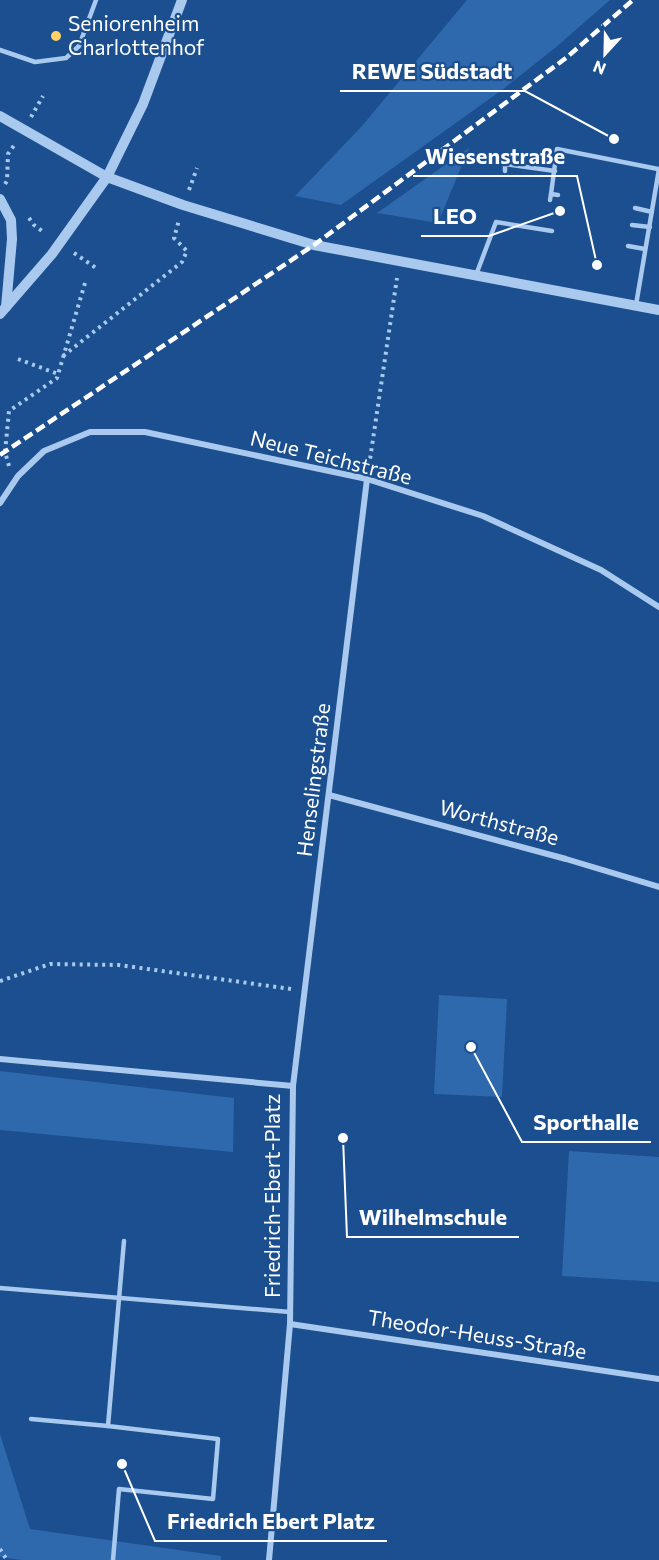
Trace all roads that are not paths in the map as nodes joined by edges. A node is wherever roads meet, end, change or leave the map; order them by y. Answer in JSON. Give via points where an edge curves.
{"nodes":[{"id":1,"x":96,"y":0,"type":"edge"},
{"id":2,"x":182,"y":0,"type":"edge"},
{"id":3,"x":0,"y":50,"type":"edge"},
{"id":4,"x":0,"y":117,"type":"edge"},
{"id":5,"x":658,"y":169,"type":"edge"},
{"id":6,"x":505,"y":171,"type":"dead end"},
{"id":7,"x":555,"y":171,"type":"junction"},
{"id":8,"x":107,"y":177,"type":"junction"},
{"id":9,"x":558,"y":195,"type":"dead end"},
{"id":10,"x":0,"y":199,"type":"edge"},
{"id":11,"x":635,"y":208,"type":"dead end"},
{"id":12,"x":652,"y":212,"type":"junction"},
{"id":13,"x":497,"y":215,"type":"dead end"},
{"id":14,"x":496,"y":222,"type":"junction"},
{"id":15,"x":546,"y":223,"type":"dead end"},
{"id":16,"x":632,"y":225,"type":"dead end"},
{"id":17,"x":650,"y":227,"type":"junction"},
{"id":18,"x":544,"y":230,"type":"junction"},
{"id":19,"x":552,"y":231,"type":"dead end"},
{"id":20,"x":628,"y":246,"type":"dead end"},
{"id":21,"x":645,"y":249,"type":"junction"},
{"id":22,"x":476,"y":275,"type":"junction"},
{"id":23,"x":636,"y":305,"type":"junction"},
{"id":24,"x":3,"y":310,"type":"edge"},
{"id":25,"x":659,"y":310,"type":"edge"},
{"id":26,"x":367,"y":479,"type":"junction"},
{"id":27,"x":0,"y":503,"type":"edge"},
{"id":28,"x":659,"y":607,"type":"edge"},
{"id":29,"x":329,"y":795,"type":"junction"},
{"id":30,"x":659,"y":887,"type":"edge"},
{"id":31,"x":0,"y":1059,"type":"edge"},
{"id":32,"x":293,"y":1086,"type":"junction"},
{"id":33,"x":124,"y":1241,"type":"dead end"},
{"id":34,"x":0,"y":1288,"type":"edge"},
{"id":35,"x":119,"y":1298,"type":"junction"},
{"id":36,"x":290,"y":1312,"type":"junction"},
{"id":37,"x":290,"y":1324,"type":"junction"},
{"id":38,"x":659,"y":1379,"type":"edge"},
{"id":39,"x":31,"y":1419,"type":"dead end"},
{"id":40,"x":108,"y":1426,"type":"junction"},
{"id":41,"x":113,"y":1560,"type":"edge"},
{"id":42,"x":269,"y":1560,"type":"edge"}],
"edges":[{"from":1,"to":3,"type":"lane","via":[[79,46],[66,58],[35,62]]},
{"from":2,"to":8,"type":"street","via":[[143,104]]},
{"from":4,"to":8,"type":"street"},
{"from":5,"to":7,"type":"lane","via":[[557,149]]},
{"from":5,"to":12,"type":"lane"},
{"from":6,"to":7,"type":"lane","via":[[505,164]]},
{"from":7,"to":9,"type":"lane","via":[[551,197]]},
{"from":8,"to":22,"type":"street","via":[[314,245]]},
{"from":8,"to":24,"type":"street","via":[[52,254]]},
{"from":10,"to":24,"type":"street","via":[[11,220],[12,239]]},
{"from":11,"to":12,"type":"lane"},
{"from":12,"to":17,"type":"lane"},
{"from":13,"to":14,"type":"lane"},
{"from":14,"to":18,"type":"lane"},
{"from":14,"to":22,"type":"lane"},
{"from":15,"to":18,"type":"lane"},
{"from":16,"to":17,"type":"lane"},
{"from":17,"to":21,"type":"lane"},
{"from":18,"to":19,"type":"lane"},
{"from":20,"to":21,"type":"lane"},
{"from":21,"to":23,"type":"lane"},
{"from":22,"to":23,"type":"street"},
{"from":23,"to":25,"type":"street"},
{"from":26,"to":27,"type":"street","name":"Neue Teichstraße","via":[[145,432],[90,432],[44,451],[18,476]]},
{"from":26,"to":28,"type":"street","name":"Neue Teichstraße","via":[[483,516],[601,570]]},
{"from":26,"to":29,"type":"street","name":"Henselingstraße"},
{"from":29,"to":30,"type":"street","name":"Worthstraße"},
{"from":29,"to":32,"type":"street","name":"Henselingstraße"},
{"from":31,"to":32,"type":"street","name":"Friedrich-Ebert-Platz"},
{"from":32,"to":36,"type":"street","name":"Friedrich-Ebert-Platz"},
{"from":33,"to":35,"type":"lane"},
{"from":34,"to":35,"type":"lane"},
{"from":35,"to":36,"type":"lane"},
{"from":35,"to":40,"type":"lane"},
{"from":36,"to":37,"type":"street","name":"Friedrich-Ebert-Platz"},
{"from":37,"to":38,"type":"street","name":"Theodor-Heuss-Straße"},
{"from":37,"to":42,"type":"street","name":"Friedrich-Ebert-Platz"},
{"from":39,"to":40,"type":"lane"},
{"from":40,"to":41,"type":"lane","via":[[218,1439],[213,1499],[119,1489]]}]}
